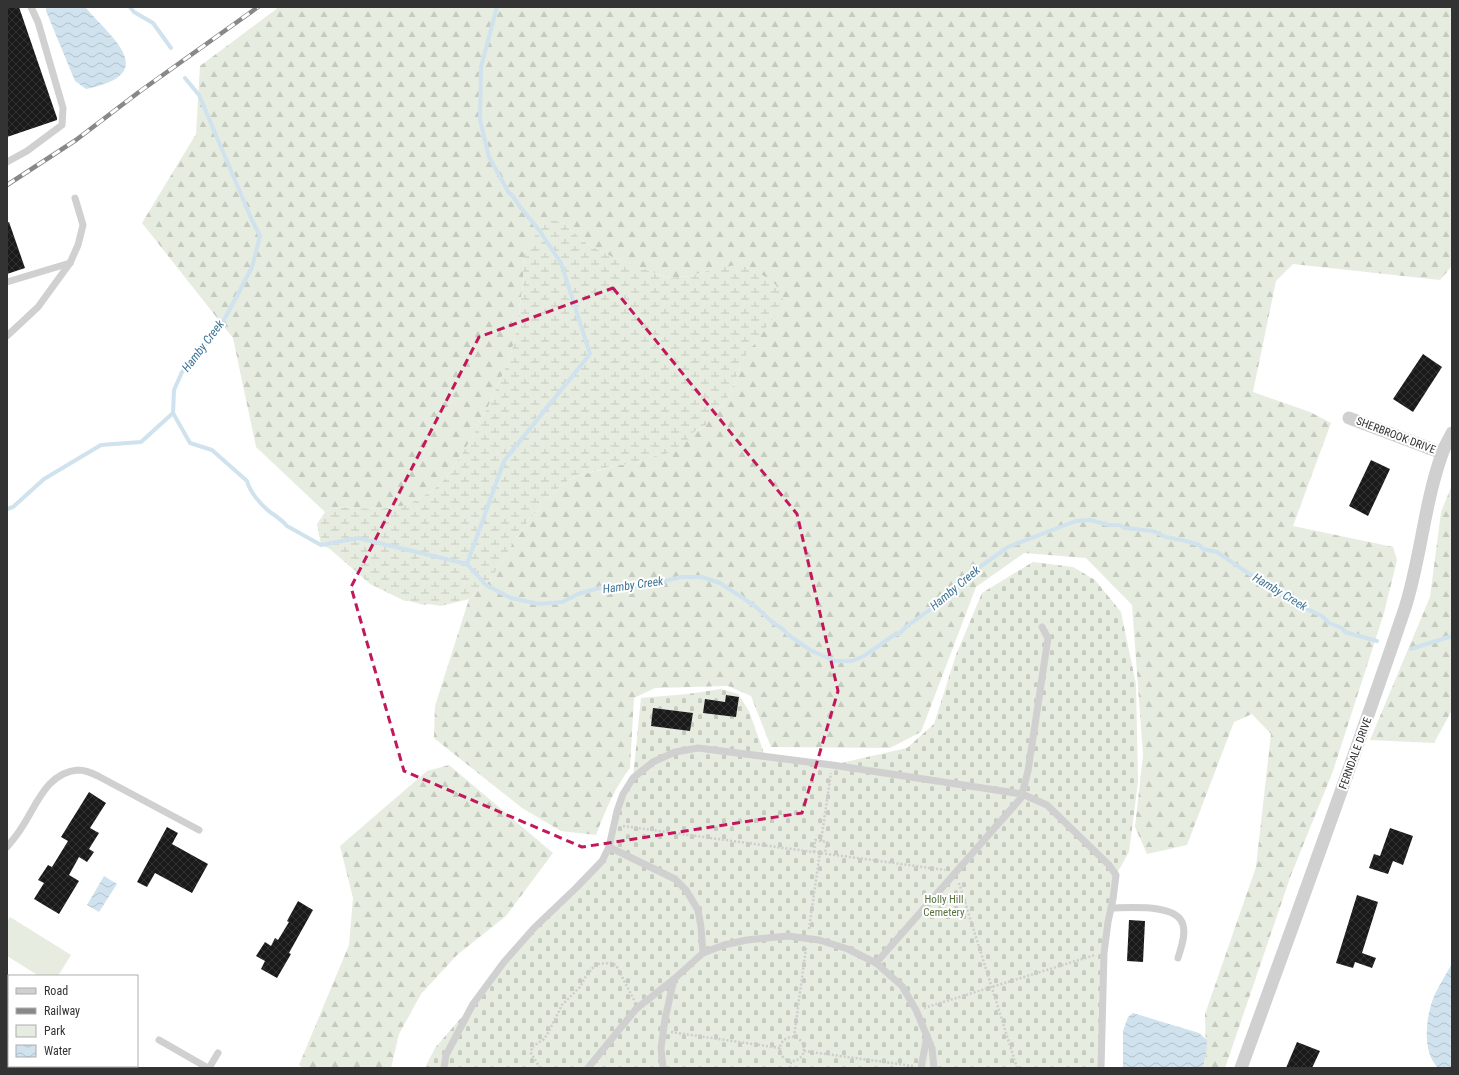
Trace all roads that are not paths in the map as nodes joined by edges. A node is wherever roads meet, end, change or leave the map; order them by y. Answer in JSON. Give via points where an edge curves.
{"nodes":[{"id":1,"x":32,"y":7,"type":"edge"},
{"id":2,"x":7,"y":162,"type":"edge"},
{"id":3,"x":75,"y":198,"type":"dead end"},
{"id":4,"x":70,"y":263,"type":"junction"},
{"id":5,"x":7,"y":282,"type":"edge"},
{"id":6,"x":7,"y":336,"type":"edge"},
{"id":7,"x":1349,"y":418,"type":"dead end"},
{"id":8,"x":1452,"y":433,"type":"edge"},
{"id":9,"x":1442,"y":453,"type":"junction"},
{"id":10,"x":1042,"y":627,"type":"dead end"},
{"id":11,"x":1022,"y":794,"type":"junction"},
{"id":12,"x":199,"y":830,"type":"dead end"},
{"id":13,"x":7,"y":847,"type":"edge"},
{"id":14,"x":609,"y":847,"type":"junction"},
{"id":15,"x":1111,"y":908,"type":"junction"},
{"id":16,"x":703,"y":953,"type":"junction"},
{"id":17,"x":1178,"y":958,"type":"dead end"},
{"id":18,"x":876,"y":963,"type":"junction"},
{"id":19,"x":674,"y":980,"type":"junction"},
{"id":20,"x":927,"y":1036,"type":"junction"},
{"id":21,"x":159,"y":1040,"type":"dead end"},
{"id":22,"x":218,"y":1053,"type":"dead end"},
{"id":23,"x":921,"y":1067,"type":"edge"},
{"id":24,"x":208,"y":1068,"type":"edge"},
{"id":25,"x":444,"y":1068,"type":"edge"},
{"id":26,"x":588,"y":1068,"type":"edge"},
{"id":27,"x":663,"y":1068,"type":"edge"},
{"id":28,"x":934,"y":1068,"type":"edge"},
{"id":29,"x":1101,"y":1068,"type":"edge"},
{"id":30,"x":1241,"y":1068,"type":"edge"}],
"edges":[{"from":1,"to":2,"type":"lane","via":[[63,108],[62,125],[27,151]]},
{"from":3,"to":4,"type":"lane","via":[[83,225]]},
{"from":4,"to":5,"type":"lane"},
{"from":4,"to":6,"type":"lane","via":[[38,306]]},
{"from":7,"to":9,"type":"street","name":"SHERBROOK DRIVE"},
{"from":8,"to":9,"type":"street","name":"FERNDALE DRIVE"},
{"from":9,"to":30,"type":"street","name":"FERNDALE DRIVE","via":[[1405,606],[1367,720]]},
{"from":10,"to":11,"type":"lane","via":[[1048,638],[1028,771]]},
{"from":11,"to":14,"type":"lane","via":[[832,765],[698,748],[675,752],[653,762],[633,778],[623,794],[613,824]]},
{"from":11,"to":15,"type":"lane","via":[[1047,805],[1110,865],[1116,875]]},
{"from":11,"to":18,"type":"lane"},
{"from":12,"to":13,"type":"lane","via":[[98,776],[78,770],[55,779],[45,788],[22,828]]},
{"from":14,"to":16,"type":"lane","via":[[676,879],[686,890],[698,910]]},
{"from":14,"to":25,"type":"lane","via":[[602,861],[534,928],[504,962],[473,1004],[446,1055]]},
{"from":15,"to":17,"type":"lane","via":[[1157,909],[1170,911],[1179,917],[1183,924],[1183,934]]},
{"from":15,"to":29,"type":"lane","via":[[1104,952]]},
{"from":16,"to":18,"type":"lane","via":[[747,940],[788,936],[819,940],[848,949]]},
{"from":16,"to":19,"type":"lane"},
{"from":18,"to":20,"type":"lane","via":[[902,986]]},
{"from":19,"to":26,"type":"lane","via":[[639,1007]]},
{"from":19,"to":27,"type":"lane","via":[[663,1030]]},
{"from":20,"to":23,"type":"lane"},
{"from":20,"to":28,"type":"lane","via":[[932,1048]]},
{"from":21,"to":24,"type":"lane"},
{"from":22,"to":24,"type":"lane"}]}
